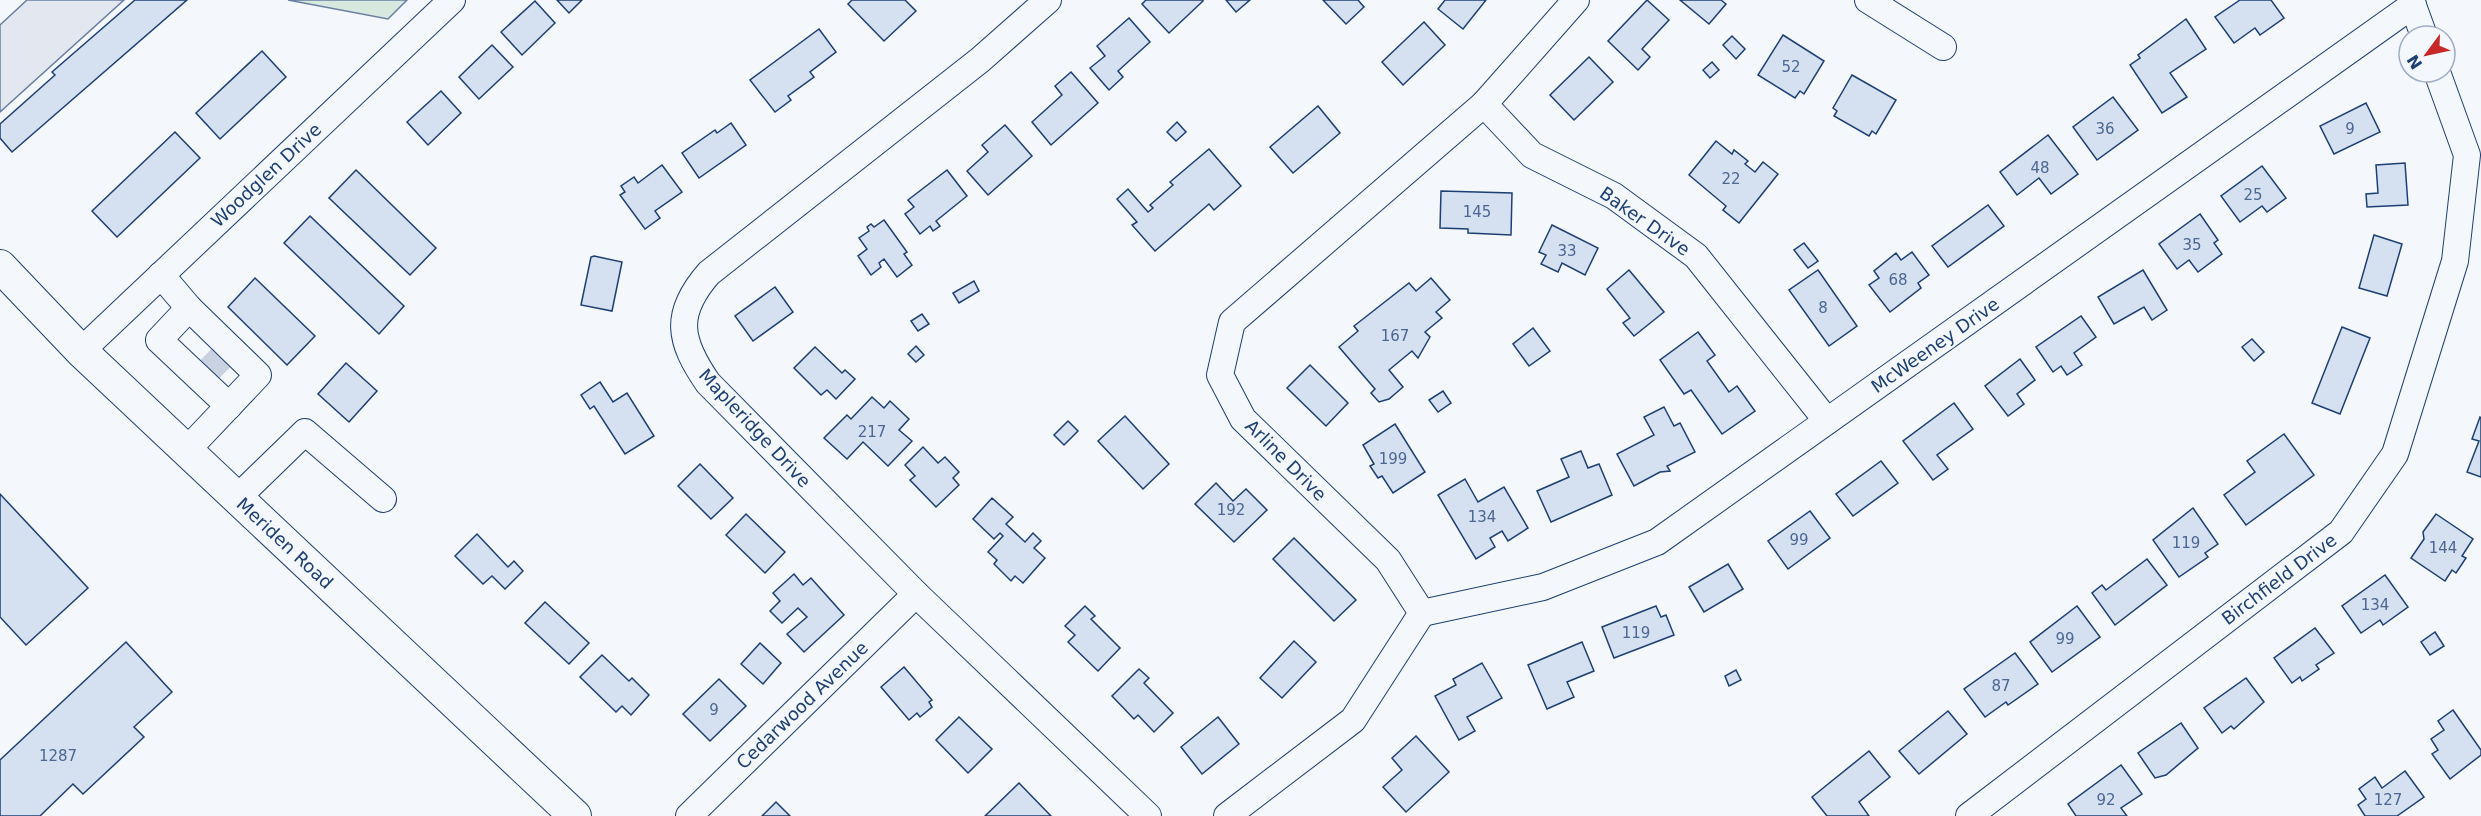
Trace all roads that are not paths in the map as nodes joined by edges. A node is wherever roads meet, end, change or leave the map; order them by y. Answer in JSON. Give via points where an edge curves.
{"nodes":[{"id":1,"x":452,"y":0,"type":"edge"},
{"id":2,"x":1048,"y":0,"type":"edge"},
{"id":3,"x":1576,"y":0,"type":"edge"},
{"id":4,"x":1868,"y":0,"type":"edge"},
{"id":5,"x":2412,"y":2,"type":"edge"},
{"id":6,"x":2420,"y":24,"type":"edge"},
{"id":7,"x":1943,"y":47,"type":"dead end"},
{"id":8,"x":2441,"y":84,"type":"edge"},
{"id":9,"x":1484,"y":104,"type":"junction"},
{"id":10,"x":0,"y":266,"type":"edge"},
{"id":11,"x":161,"y":275,"type":"junction"},
{"id":12,"x":189,"y":308,"type":"junction"},
{"id":13,"x":81,"y":351,"type":"junction"},
{"id":14,"x":216,"y":363,"type":"junction"},
{"id":15,"x":229,"y":406,"type":"junction"},
{"id":16,"x":1827,"y":421,"type":"junction"},
{"id":17,"x":187,"y":450,"type":"junction"},
{"id":18,"x":237,"y":498,"type":"junction"},
{"id":19,"x":383,"y":500,"type":"dead end"},
{"id":20,"x":916,"y":594,"type":"junction"},
{"id":21,"x":1422,"y":613,"type":"junction"},
{"id":22,"x":575,"y":816,"type":"edge"},
{"id":23,"x":689,"y":816,"type":"edge"},
{"id":24,"x":1148,"y":816,"type":"edge"},
{"id":25,"x":1227,"y":816,"type":"edge"},
{"id":26,"x":1969,"y":816,"type":"edge"}],
"edges":[{"from":1,"to":11,"type":"street","name":"Woodglen Drive"},
{"from":2,"to":20,"type":"street","name":"Mapleridge Drive","via":[[980,60],[709,273],[694,290],[684,320],[684,339],[708,382]]},
{"from":3,"to":9,"type":"street","name":"Arline Drive"},
{"from":4,"to":7,"type":"street"},
{"from":5,"to":6,"type":"street"},
{"from":5,"to":16,"type":"street","name":"McWeeney Drive"},
{"from":8,"to":26,"type":"street","name":"Birchfield Drive","via":[[2467,155],[2455,261],[2395,454],[2341,532]]},
{"from":9,"to":16,"type":"street","name":"Baker Drive","via":[[1532,155],[1614,196],[1696,256]]},
{"from":9,"to":21,"type":"street","name":"Arline Drive","via":[[1232,322],[1220,375],[1243,419],[1388,560]]},
{"from":10,"to":13,"type":"main road","name":"Meriden Road"},
{"from":11,"to":12,"type":"street"},
{"from":11,"to":13,"type":"street","name":"Woodglen Drive"},
{"from":12,"to":14,"type":"street"},
{"from":12,"to":14,"type":"street","via":[[159,340]]},
{"from":13,"to":17,"type":"main road","name":"Meriden Road"},
{"from":14,"to":15,"type":"street"},
{"from":14,"to":15,"type":"street","via":[[258,375]]},
{"from":15,"to":17,"type":"street"},
{"from":16,"to":21,"type":"street","name":"McWeeney Drive","via":[[1657,542],[1543,587]]},
{"from":17,"to":18,"type":"main road","name":"Meriden Road"},
{"from":18,"to":19,"type":"street","via":[[305,432]]},
{"from":18,"to":22,"type":"main road","name":"Meriden Road"},
{"from":20,"to":23,"type":"street","name":"Cedarwood Avenue"},
{"from":20,"to":24,"type":"street","name":"Mapleridge Drive"},
{"from":21,"to":25,"type":"street","via":[[1353,720]]}]}
